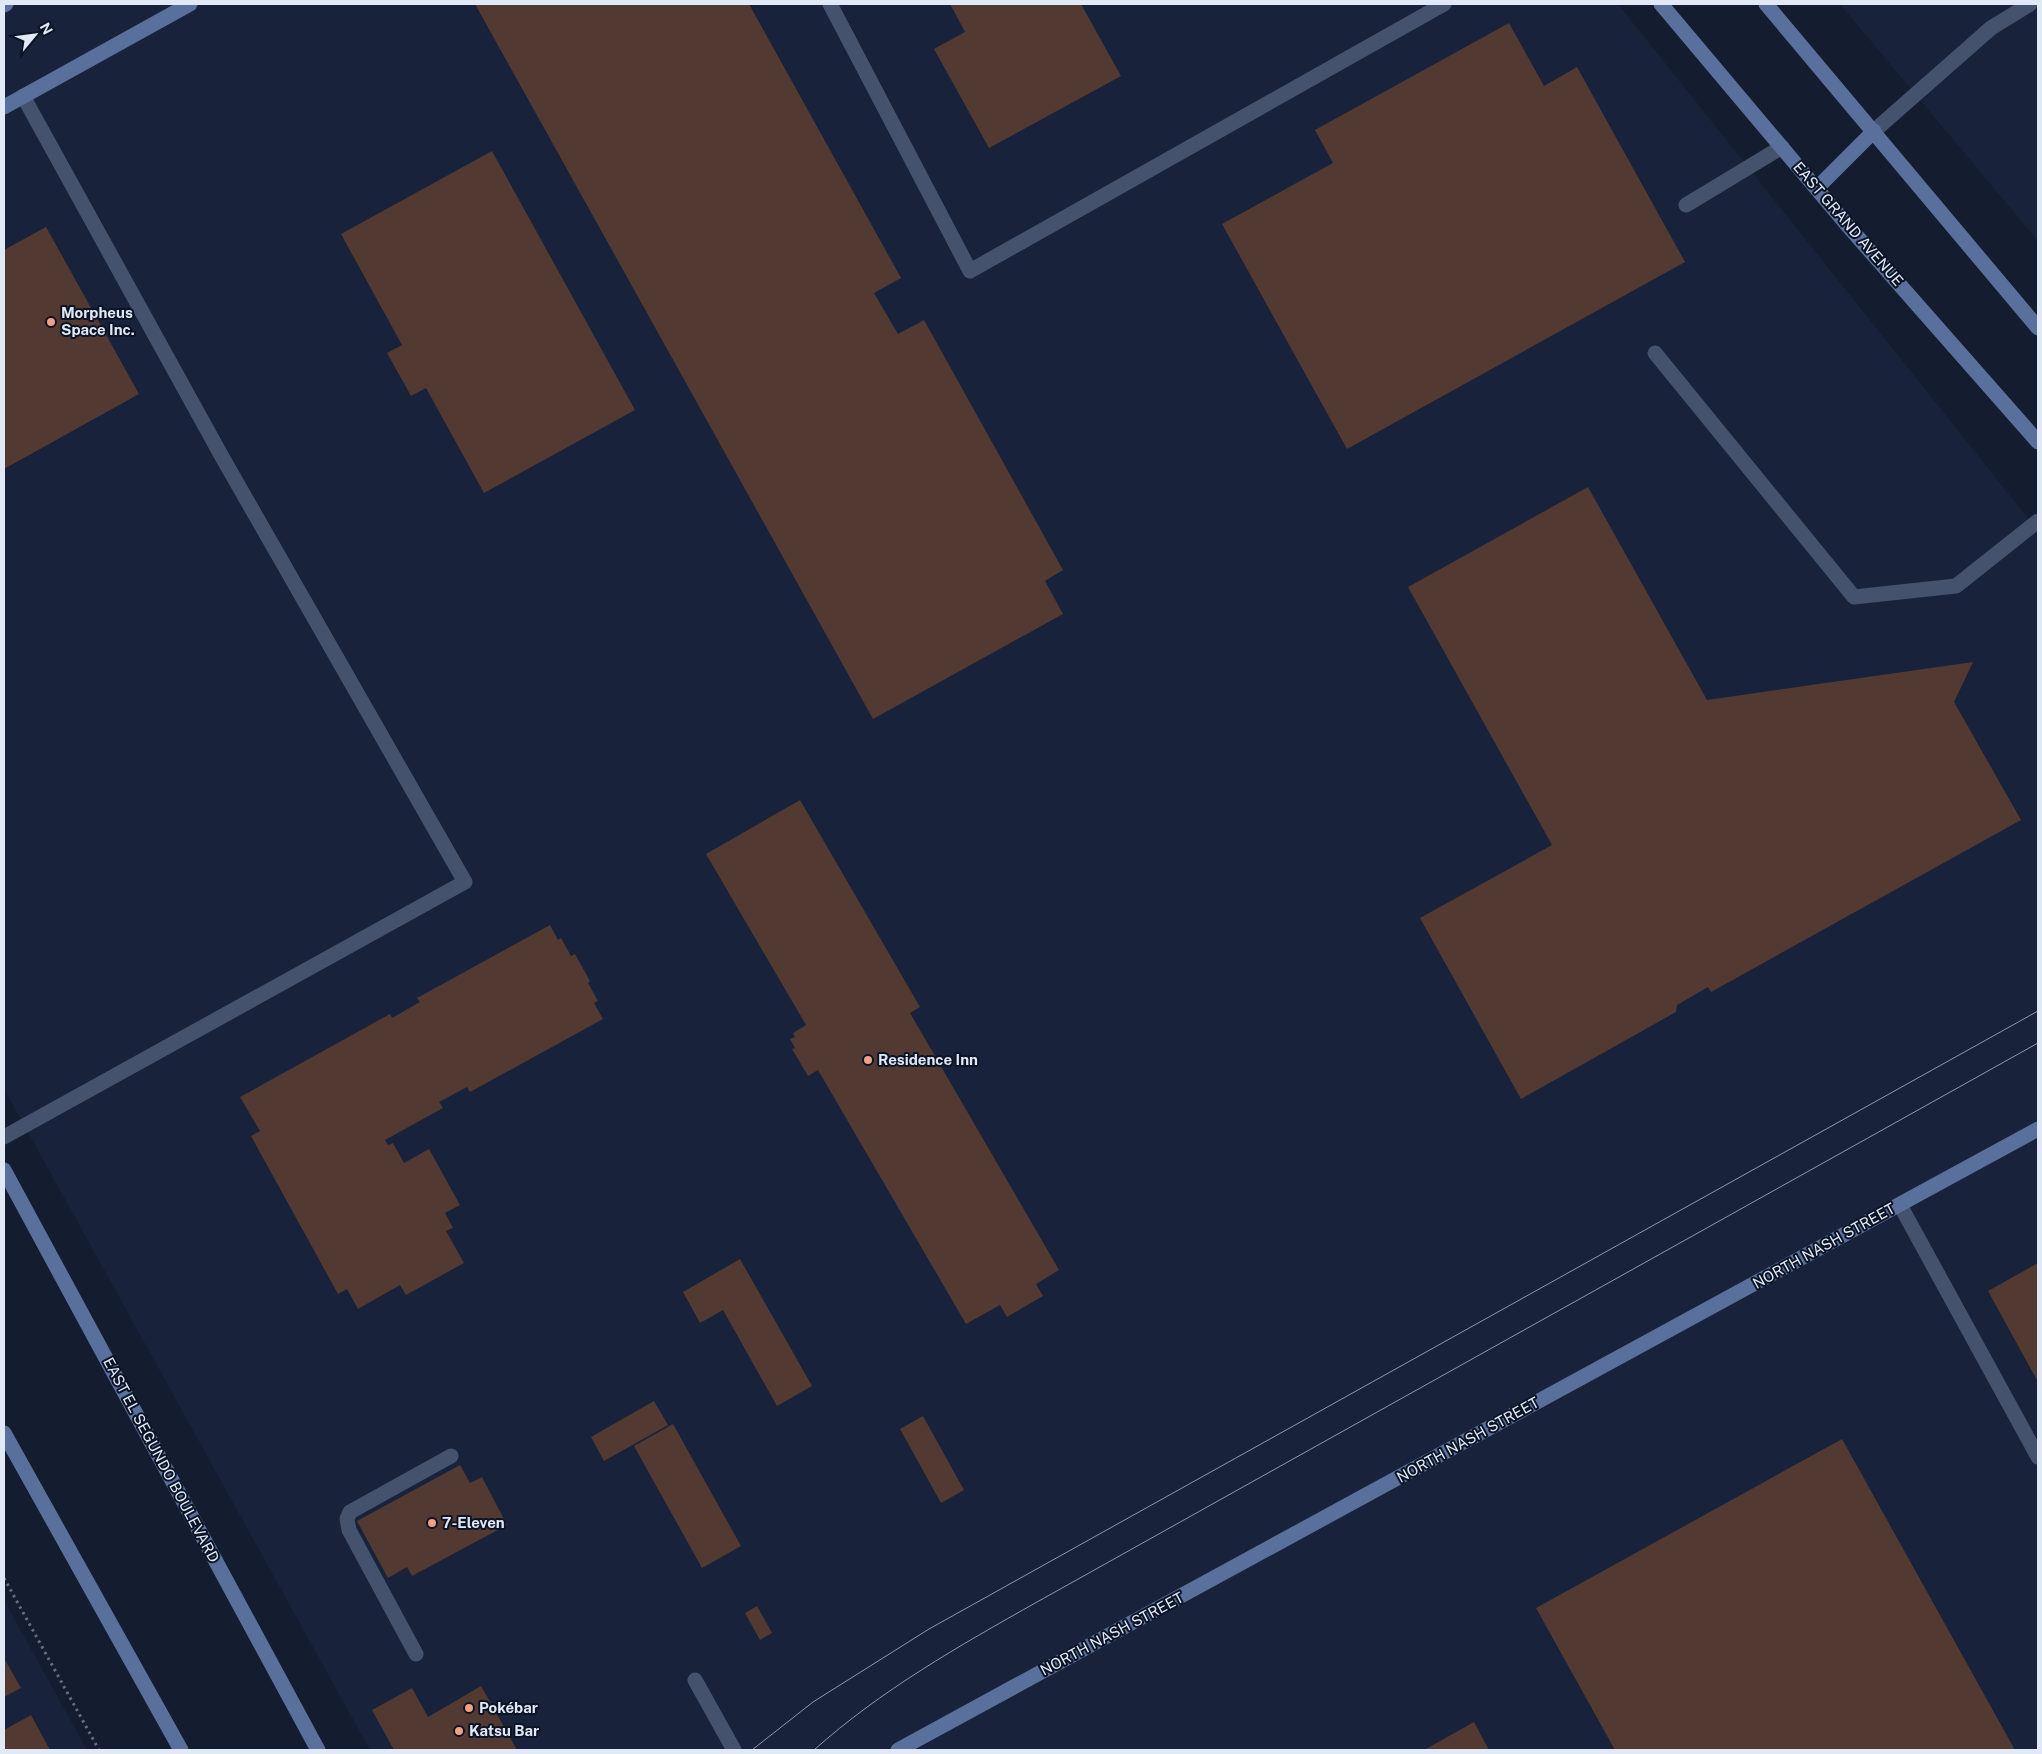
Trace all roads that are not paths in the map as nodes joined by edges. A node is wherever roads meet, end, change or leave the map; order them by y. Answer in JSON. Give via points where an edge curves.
{"nodes":[{"id":1,"x":190,"y":4,"type":"edge"},
{"id":2,"x":830,"y":4,"type":"edge"},
{"id":3,"x":1444,"y":4,"type":"edge"},
{"id":4,"x":1661,"y":4,"type":"edge"},
{"id":5,"x":1766,"y":4,"type":"edge"},
{"id":6,"x":2030,"y":4,"type":"edge"},
{"id":7,"x":23,"y":96,"type":"junction"},
{"id":8,"x":4,"y":107,"type":"edge"},
{"id":9,"x":1874,"y":131,"type":"junction"},
{"id":10,"x":1782,"y":147,"type":"junction"},
{"id":11,"x":1817,"y":188,"type":"junction"},
{"id":12,"x":1686,"y":205,"type":"dead end"},
{"id":13,"x":2038,"y":328,"type":"edge"},
{"id":14,"x":1655,"y":353,"type":"dead end"},
{"id":15,"x":2038,"y":442,"type":"edge"},
{"id":16,"x":2038,"y":521,"type":"edge"},
{"id":17,"x":2038,"y":1129,"type":"edge"},
{"id":18,"x":4,"y":1137,"type":"edge"},
{"id":19,"x":4,"y":1170,"type":"edge"},
{"id":20,"x":1900,"y":1205,"type":"junction"},
{"id":21,"x":4,"y":1433,"type":"edge"},
{"id":22,"x":451,"y":1456,"type":"dead end"},
{"id":23,"x":2038,"y":1456,"type":"edge"},
{"id":24,"x":416,"y":1654,"type":"dead end"},
{"id":25,"x":694,"y":1680,"type":"dead end"},
{"id":26,"x":904,"y":1749,"type":"edge"},
{"id":27,"x":181,"y":1750,"type":"edge"},
{"id":28,"x":318,"y":1750,"type":"edge"},
{"id":29,"x":734,"y":1750,"type":"edge"}],
"edges":[{"from":1,"to":7,"type":"street"},
{"from":2,"to":3,"type":"lane","via":[[970,271]]},
{"from":4,"to":10,"type":"street","name":"EAST GRAND AVENUE"},
{"from":5,"to":9,"type":"street"},
{"from":6,"to":9,"type":"lane","via":[[1991,28]]},
{"from":7,"to":8,"type":"street"},
{"from":7,"to":18,"type":"lane","via":[[225,462],[465,882]]},
{"from":9,"to":11,"type":"street"},
{"from":9,"to":13,"type":"street"},
{"from":10,"to":11,"type":"street","name":"EAST GRAND AVENUE"},
{"from":10,"to":12,"type":"lane"},
{"from":11,"to":15,"type":"street","name":"EAST GRAND AVENUE"},
{"from":14,"to":16,"type":"lane","via":[[1854,597],[1956,586]]},
{"from":17,"to":20,"type":"street","name":"NORTH NASH STREET"},
{"from":19,"to":28,"type":"street","name":"EAST EL SEGUNDO BOULEVARD"},
{"from":20,"to":23,"type":"lane"},
{"from":20,"to":26,"type":"street","name":"NORTH NASH STREET"},
{"from":21,"to":27,"type":"street"},
{"from":22,"to":24,"type":"lane","via":[[350,1512],[347,1519],[349,1530]]},
{"from":25,"to":29,"type":"lane"}]}
